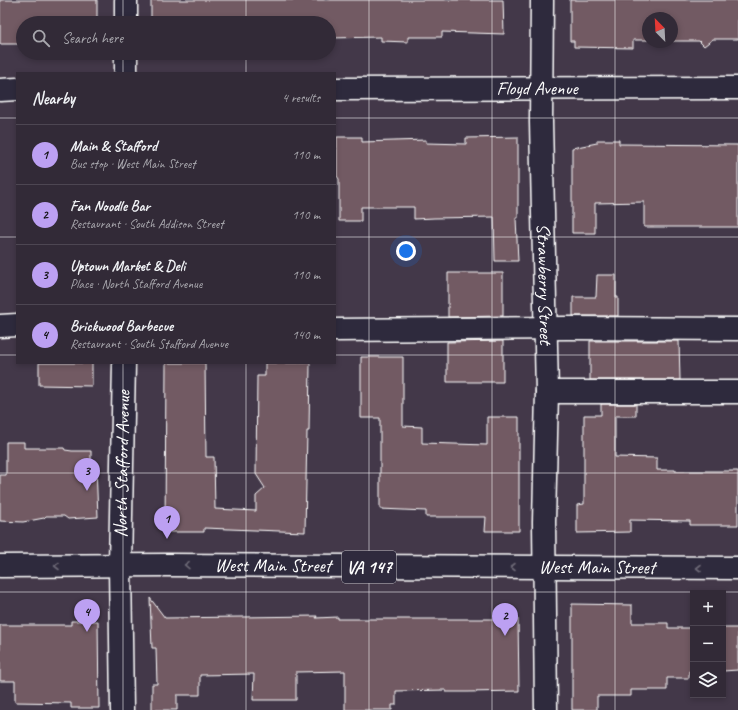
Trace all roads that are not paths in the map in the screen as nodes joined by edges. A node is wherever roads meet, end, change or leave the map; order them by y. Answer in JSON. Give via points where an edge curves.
{"nodes":[{"id":1,"x":126,"y":0,"type":"edge"},
{"id":2,"x":542,"y":0,"type":"edge"},
{"id":3,"x":126,"y":16,"type":"edge"},
{"id":4,"x":126,"y":60,"type":"edge"},
{"id":5,"x":126,"y":72,"type":"edge"},
{"id":6,"x":738,"y":88,"type":"edge"},
{"id":7,"x":336,"y":89,"type":"edge"},
{"id":8,"x":0,"y":90,"type":"edge"},
{"id":9,"x":16,"y":90,"type":"edge"},
{"id":10,"x":540,"y":90,"type":"junction"},
{"id":11,"x":0,"y":326,"type":"edge"},
{"id":12,"x":16,"y":326,"type":"edge"},
{"id":13,"x":545,"y":328,"type":"junction"},
{"id":14,"x":738,"y":329,"type":"edge"},
{"id":15,"x":336,"y":330,"type":"edge"},
{"id":16,"x":124,"y":364,"type":"edge"},
{"id":17,"x":547,"y":392,"type":"junction"},
{"id":18,"x":738,"y":392,"type":"edge"},
{"id":19,"x":0,"y":566,"type":"edge"},
{"id":20,"x":120,"y":566,"type":"junction"},
{"id":21,"x":546,"y":567,"type":"junction"},
{"id":22,"x":738,"y":568,"type":"edge"},
{"id":23,"x":122,"y":710,"type":"edge"},
{"id":24,"x":546,"y":710,"type":"edge"}],
"edges":[{"from":1,"to":3,"type":"street"},
{"from":2,"to":10,"type":"street","name":"Strawberry Street"},
{"from":4,"to":5,"type":"street"},
{"from":6,"to":10,"type":"street","name":"Floyd Avenue"},
{"from":7,"to":10,"type":"street","name":"Floyd Avenue"},
{"from":8,"to":9,"type":"street"},
{"from":10,"to":13,"type":"street","name":"Strawberry Street"},
{"from":11,"to":12,"type":"street"},
{"from":13,"to":14,"type":"street"},
{"from":13,"to":15,"type":"street"},
{"from":13,"to":17,"type":"street","name":"Strawberry Street"},
{"from":16,"to":20,"type":"street","name":"North Stafford Avenue"},
{"from":17,"to":18,"type":"street"},
{"from":17,"to":21,"type":"street","name":"Strawberry Street","via":[[544,522]]},
{"from":20,"to":19,"type":"street","name":"West Main Street","number":"VA 147","one_way":true},
{"from":21,"to":20,"type":"street","name":"West Main Street","number":"VA 147","one_way":true},
{"from":20,"to":23,"type":"street","name":"North Stafford Avenue"},
{"from":22,"to":21,"type":"street","name":"West Main Street","number":"VA 147","one_way":true},
{"from":21,"to":24,"type":"street","name":"Strawberry Street"}]}
